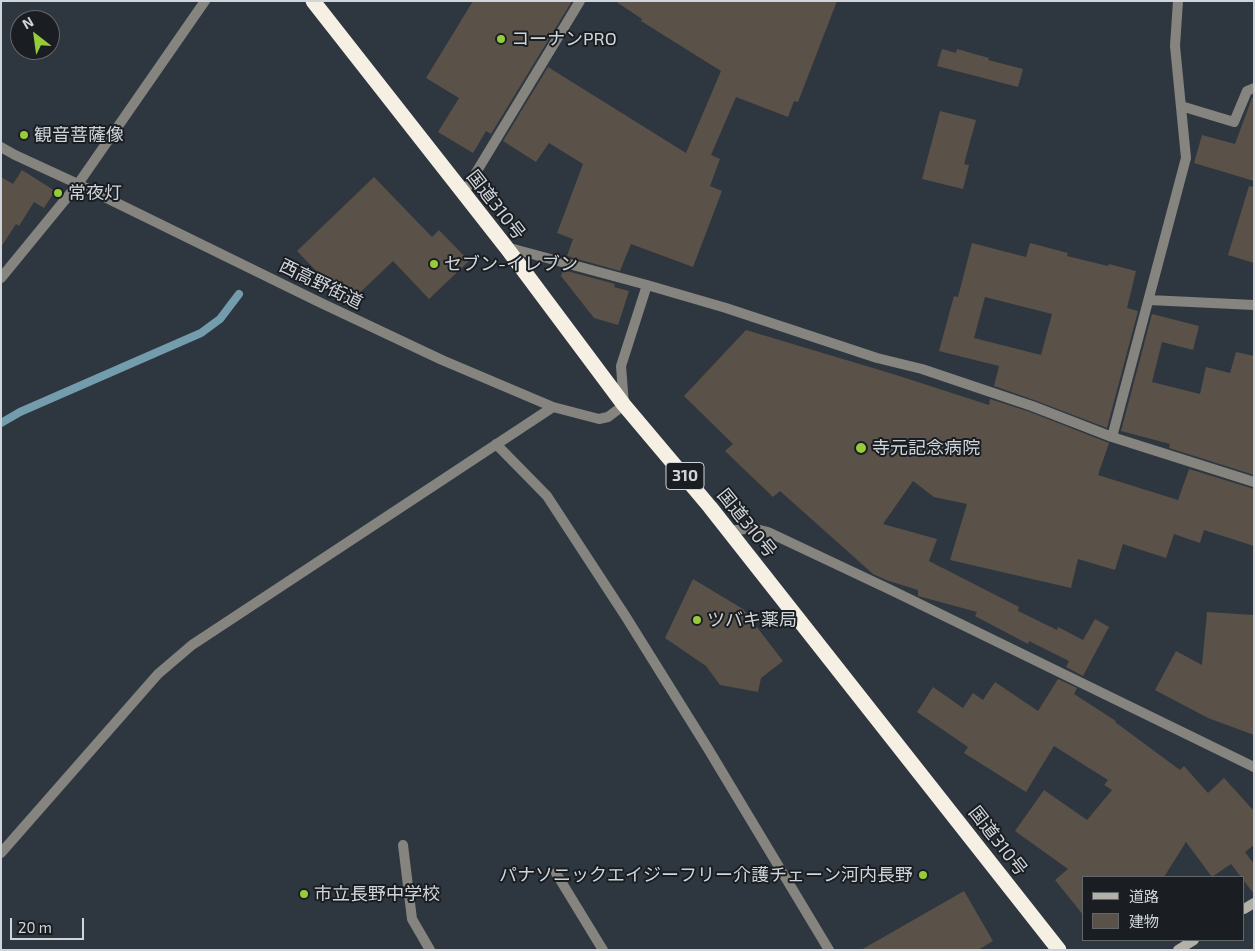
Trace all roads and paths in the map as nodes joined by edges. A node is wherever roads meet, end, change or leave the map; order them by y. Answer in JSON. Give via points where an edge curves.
{"nodes":[{"id":1,"x":205,"y":1,"type":"edge"},
{"id":2,"x":313,"y":1,"type":"edge"},
{"id":3,"x":580,"y":1,"type":"edge"},
{"id":4,"x":1178,"y":1,"type":"edge"},
{"id":5,"x":1254,"y":88,"type":"edge"},
{"id":6,"x":1181,"y":106,"type":"junction"},
{"id":7,"x":1,"y":147,"type":"edge"},
{"id":8,"x":78,"y":184,"type":"junction"},
{"id":9,"x":463,"y":194,"type":"junction"},
{"id":10,"x":506,"y":247,"type":"junction"},
{"id":11,"x":1,"y":278,"type":"edge"},
{"id":12,"x":648,"y":285,"type":"junction"},
{"id":13,"x":1149,"y":300,"type":"junction"},
{"id":14,"x":1254,"y":305,"type":"edge"},
{"id":15,"x":624,"y":405,"type":"junction"},
{"id":16,"x":553,"y":407,"type":"junction"},
{"id":17,"x":1112,"y":437,"type":"junction"},
{"id":18,"x":496,"y":444,"type":"junction"},
{"id":19,"x":1254,"y":482,"type":"edge"},
{"id":20,"x":730,"y":531,"type":"junction"},
{"id":21,"x":1254,"y":768,"type":"edge"},
{"id":22,"x":403,"y":845,"type":"dead end"},
{"id":23,"x":1,"y":853,"type":"edge"},
{"id":24,"x":556,"y":872,"type":"dead end"},
{"id":25,"x":1192,"y":941,"type":"edge"},
{"id":26,"x":430,"y":950,"type":"edge"},
{"id":27,"x":603,"y":950,"type":"edge"},
{"id":28,"x":830,"y":950,"type":"edge"},
{"id":29,"x":1059,"y":950,"type":"edge"},
{"id":30,"x":1178,"y":950,"type":"edge"}],
"edges":[{"from":1,"to":8,"type":"street"},
{"from":2,"to":9,"type":"highway","name":"国道310号","number":"310"},
{"from":3,"to":9,"type":"street"},
{"from":4,"to":6,"type":"street","via":[[1175,46]]},
{"from":5,"to":6,"type":"street","via":[[1247,91],[1234,122]]},
{"from":6,"to":13,"type":"street","via":[[1186,158]]},
{"from":7,"to":8,"type":"street","name":"西高野街道"},
{"from":8,"to":11,"type":"street"},
{"from":8,"to":16,"type":"street","name":"西高野街道","via":[[407,343]]},
{"from":9,"to":10,"type":"highway","name":"国道310号","number":"310"},
{"from":10,"to":12,"type":"street"},
{"from":10,"to":15,"type":"highway","name":"国道310号","number":"310"},
{"from":12,"to":15,"type":"street","via":[[621,366]]},
{"from":12,"to":17,"type":"street","via":[[877,358],[922,369]]},
{"from":13,"to":14,"type":"street"},
{"from":13,"to":17,"type":"street"},
{"from":15,"to":16,"type":"street","name":"西高野街道","via":[[608,417],[599,419]]},
{"from":15,"to":20,"type":"highway","name":"国道310号","number":"310"},
{"from":16,"to":18,"type":"street"},
{"from":17,"to":19,"type":"street"},
{"from":18,"to":23,"type":"street","via":[[192,645],[158,674]]},
{"from":18,"to":28,"type":"street","via":[[547,496],[626,617]]},
{"from":20,"to":21,"type":"street","via":[[752,528],[768,532]]},
{"from":20,"to":29,"type":"highway","name":"国道310号","number":"310"},
{"from":22,"to":26,"type":"street","via":[[412,919]]},
{"from":24,"to":27,"type":"street"},
{"from":25,"to":30,"type":"street"}]}
